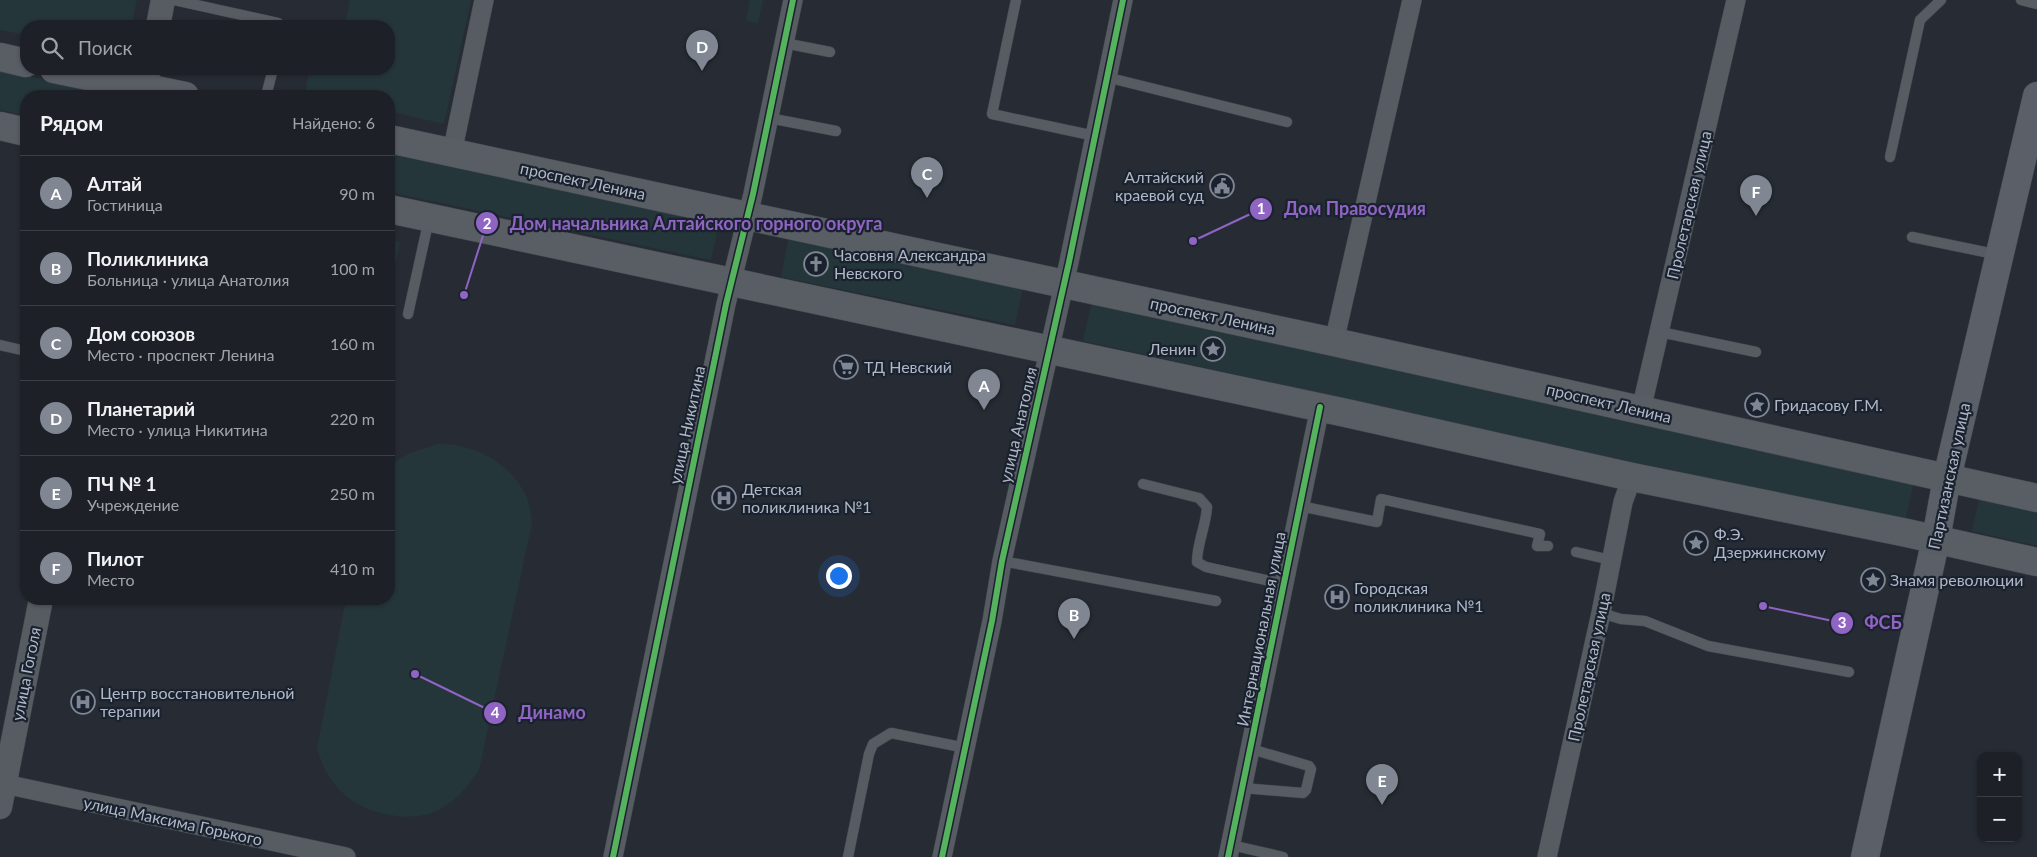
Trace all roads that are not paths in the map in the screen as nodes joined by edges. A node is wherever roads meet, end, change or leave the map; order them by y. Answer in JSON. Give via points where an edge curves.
{"nodes":[{"id":1,"x":164,"y":0,"type":"edge"},
{"id":2,"x":174,"y":0,"type":"edge"},
{"id":3,"x":484,"y":0,"type":"edge"},
{"id":4,"x":793,"y":0,"type":"edge"},
{"id":5,"x":1016,"y":0,"type":"edge"},
{"id":6,"x":1123,"y":0,"type":"edge"},
{"id":7,"x":1412,"y":0,"type":"edge"},
{"id":8,"x":1736,"y":0,"type":"edge"},
{"id":9,"x":1942,"y":0,"type":"edge"},
{"id":10,"x":2021,"y":0,"type":"edge"},
{"id":11,"x":2037,"y":4,"type":"edge"},
{"id":12,"x":159,"y":20,"type":"edge"},
{"id":13,"x":264,"y":20,"type":"edge"},
{"id":14,"x":784,"y":43,"type":"junction"},
{"id":15,"x":830,"y":52,"type":"dead end"},
{"id":16,"x":0,"y":57,"type":"edge"},
{"id":17,"x":20,"y":62,"type":"edge"},
{"id":18,"x":90,"y":75,"type":"edge"},
{"id":19,"x":271,"y":75,"type":"edge"},
{"id":20,"x":1106,"y":76,"type":"junction"},
{"id":21,"x":145,"y":84,"type":"edge"},
{"id":22,"x":165,"y":90,"type":"edge"},
{"id":23,"x":268,"y":90,"type":"edge"},
{"id":24,"x":2037,"y":96,"type":"edge"},
{"id":25,"x":768,"y":118,"type":"junction"},
{"id":26,"x":1287,"y":122,"type":"dead end"},
{"id":27,"x":0,"y":126,"type":"edge"},
{"id":28,"x":20,"y":131,"type":"edge"},
{"id":29,"x":836,"y":131,"type":"dead end"},
{"id":30,"x":1095,"y":136,"type":"junction"},
{"id":31,"x":395,"y":140,"type":"edge"},
{"id":32,"x":452,"y":153,"type":"junction"},
{"id":33,"x":1890,"y":157,"type":"dead end"},
{"id":34,"x":395,"y":210,"type":"edge"},
{"id":35,"x":747,"y":217,"type":"junction"},
{"id":36,"x":429,"y":218,"type":"junction"},
{"id":37,"x":1912,"y":237,"type":"dead end"},
{"id":38,"x":1999,"y":256,"type":"junction"},
{"id":39,"x":731,"y":282,"type":"junction"},
{"id":40,"x":1064,"y":284,"type":"junction"},
{"id":41,"x":408,"y":314,"type":"dead end"},
{"id":42,"x":1660,"y":332,"type":"junction"},
{"id":43,"x":1334,"y":342,"type":"junction"},
{"id":44,"x":0,"y":345,"type":"edge"},
{"id":45,"x":20,"y":350,"type":"edge"},
{"id":46,"x":1756,"y":352,"type":"dead end"},
{"id":47,"x":1047,"y":362,"type":"junction"},
{"id":48,"x":1320,"y":407,"type":"junction"},
{"id":49,"x":1641,"y":410,"type":"junction"},
{"id":50,"x":1632,"y":477,"type":"junction"},
{"id":51,"x":1947,"y":478,"type":"junction"},
{"id":52,"x":1143,"y":484,"type":"dead end"},
{"id":53,"x":2037,"y":498,"type":"edge"},
{"id":54,"x":1300,"y":506,"type":"junction"},
{"id":55,"x":1936,"y":539,"type":"junction"},
{"id":56,"x":1548,"y":546,"type":"dead end"},
{"id":57,"x":1576,"y":552,"type":"dead end"},
{"id":58,"x":1611,"y":560,"type":"junction"},
{"id":59,"x":1002,"y":561,"type":"junction"},
{"id":60,"x":2037,"y":562,"type":"edge"},
{"id":61,"x":1284,"y":584,"type":"junction"},
{"id":62,"x":1216,"y":601,"type":"dead end"},
{"id":63,"x":40,"y":605,"type":"edge"},
{"id":64,"x":1601,"y":613,"type":"junction"},
{"id":65,"x":1849,"y":672,"type":"dead end"},
{"id":66,"x":966,"y":748,"type":"junction"},
{"id":67,"x":1251,"y":749,"type":"junction"},
{"id":68,"x":2,"y":784,"type":"edge"},
{"id":69,"x":1243,"y":788,"type":"junction"},
{"id":70,"x":0,"y":807,"type":"edge"},
{"id":71,"x":1230,"y":851,"type":"edge"},
{"id":72,"x":303,"y":853,"type":"edge"},
{"id":73,"x":346,"y":857,"type":"edge"},
{"id":74,"x":613,"y":857,"type":"edge"},
{"id":75,"x":848,"y":857,"type":"edge"},
{"id":76,"x":942,"y":857,"type":"edge"},
{"id":77,"x":1283,"y":857,"type":"edge"},
{"id":78,"x":1547,"y":857,"type":"edge"},
{"id":79,"x":1865,"y":857,"type":"edge"}],
"edges":[{"from":1,"to":12,"type":"street"},
{"from":2,"to":13,"type":"lane"},
{"from":3,"to":32,"type":"street"},
{"from":4,"to":14,"type":"street","name":"улица Никитина"},
{"from":5,"to":30,"type":"lane","via":[[992,114]]},
{"from":6,"to":20,"type":"street","name":"улица Анатолия"},
{"from":7,"to":43,"type":"street"},
{"from":8,"to":42,"type":"street","name":"Пролетарская улица"},
{"from":9,"to":33,"type":"lane","via":[[1920,20]]},
{"from":10,"to":11,"type":"lane"},
{"from":14,"to":15,"type":"lane"},
{"from":14,"to":25,"type":"street","name":"улица Никитина"},
{"from":16,"to":17,"type":"main road"},
{"from":18,"to":21,"type":"main road"},
{"from":19,"to":23,"type":"lane"},
{"from":20,"to":26,"type":"lane"},
{"from":20,"to":30,"type":"street","name":"улица Анатолия"},
{"from":21,"to":22,"type":"main road"},
{"from":24,"to":38,"type":"main road","name":"Партизанская улица"},
{"from":25,"to":29,"type":"lane"},
{"from":25,"to":35,"type":"street","name":"улица Никитина"},
{"from":27,"to":28,"type":"main road"},
{"from":30,"to":40,"type":"street","name":"улица Анатолия"},
{"from":31,"to":32,"type":"main road","name":"проспект Ленина"},
{"from":32,"to":35,"type":"main road","name":"проспект Ленина"},
{"from":34,"to":36,"type":"main road"},
{"from":35,"to":39,"type":"street","name":"улица Никитина"},
{"from":35,"to":40,"type":"main road","name":"проспект Ленина"},
{"from":36,"to":39,"type":"main road"},
{"from":36,"to":41,"type":"lane"},
{"from":37,"to":38,"type":"lane"},
{"from":38,"to":51,"type":"main road","name":"Партизанская улица"},
{"from":39,"to":47,"type":"main road"},
{"from":39,"to":74,"type":"street","name":"улица Никитина"},
{"from":40,"to":43,"type":"main road","name":"проспект Ленина"},
{"from":40,"to":47,"type":"street","name":"улица Анатолия"},
{"from":42,"to":46,"type":"lane"},
{"from":42,"to":49,"type":"street","name":"Пролетарская улица"},
{"from":43,"to":49,"type":"main road","name":"проспект Ленина"},
{"from":44,"to":45,"type":"lane"},
{"from":47,"to":48,"type":"main road"},
{"from":47,"to":59,"type":"street","name":"улица Анатолия"},
{"from":48,"to":50,"type":"main road"},
{"from":48,"to":54,"type":"street","name":"Интернациональная улица"},
{"from":49,"to":51,"type":"main road","name":"проспект Ленина"},
{"from":50,"to":55,"type":"main road"},
{"from":50,"to":58,"type":"street","name":"Пролетарская улица","via":[[1623,502]]},
{"from":51,"to":53,"type":"main road","name":"проспект Ленина"},
{"from":51,"to":55,"type":"main road","name":"Партизанская улица"},
{"from":52,"to":61,"type":"lane","via":[[1199,498],[1207,507],[1197,562],[1206,567]]},
{"from":54,"to":56,"type":"lane","via":[[1377,522],[1381,499],[1540,534],[1537,546]]},
{"from":54,"to":61,"type":"street","name":"Интернациональная улица"},
{"from":55,"to":60,"type":"main road"},
{"from":55,"to":79,"type":"main road","name":"Партизанская улица"},
{"from":57,"to":58,"type":"lane"},
{"from":58,"to":64,"type":"street","name":"Пролетарская улица"},
{"from":59,"to":62,"type":"lane"},
{"from":59,"to":66,"type":"street","name":"улица Анатолия"},
{"from":61,"to":67,"type":"street","name":"Интернациональная улица"},
{"from":63,"to":68,"type":"street","name":"улица Гоголя"},
{"from":64,"to":65,"type":"lane","via":[[1646,621],[1708,646]]},
{"from":64,"to":78,"type":"street","name":"Пролетарская улица"},
{"from":66,"to":75,"type":"lane","via":[[892,733],[873,744]]},
{"from":66,"to":76,"type":"street","name":"улица Анатолия"},
{"from":67,"to":69,"type":"street","name":"Интернациональная улица"},
{"from":67,"to":69,"type":"lane","via":[[1309,766],[1312,770],[1303,792]]},
{"from":68,"to":70,"type":"street","name":"улица Гоголя"},
{"from":68,"to":72,"type":"street","name":"улица Максима Горького"},
{"from":69,"to":71,"type":"street","name":"Интернациональная улица"},
{"from":71,"to":77,"type":"lane"},
{"from":72,"to":73,"type":"street","name":"улица Максима Горького"}]}
